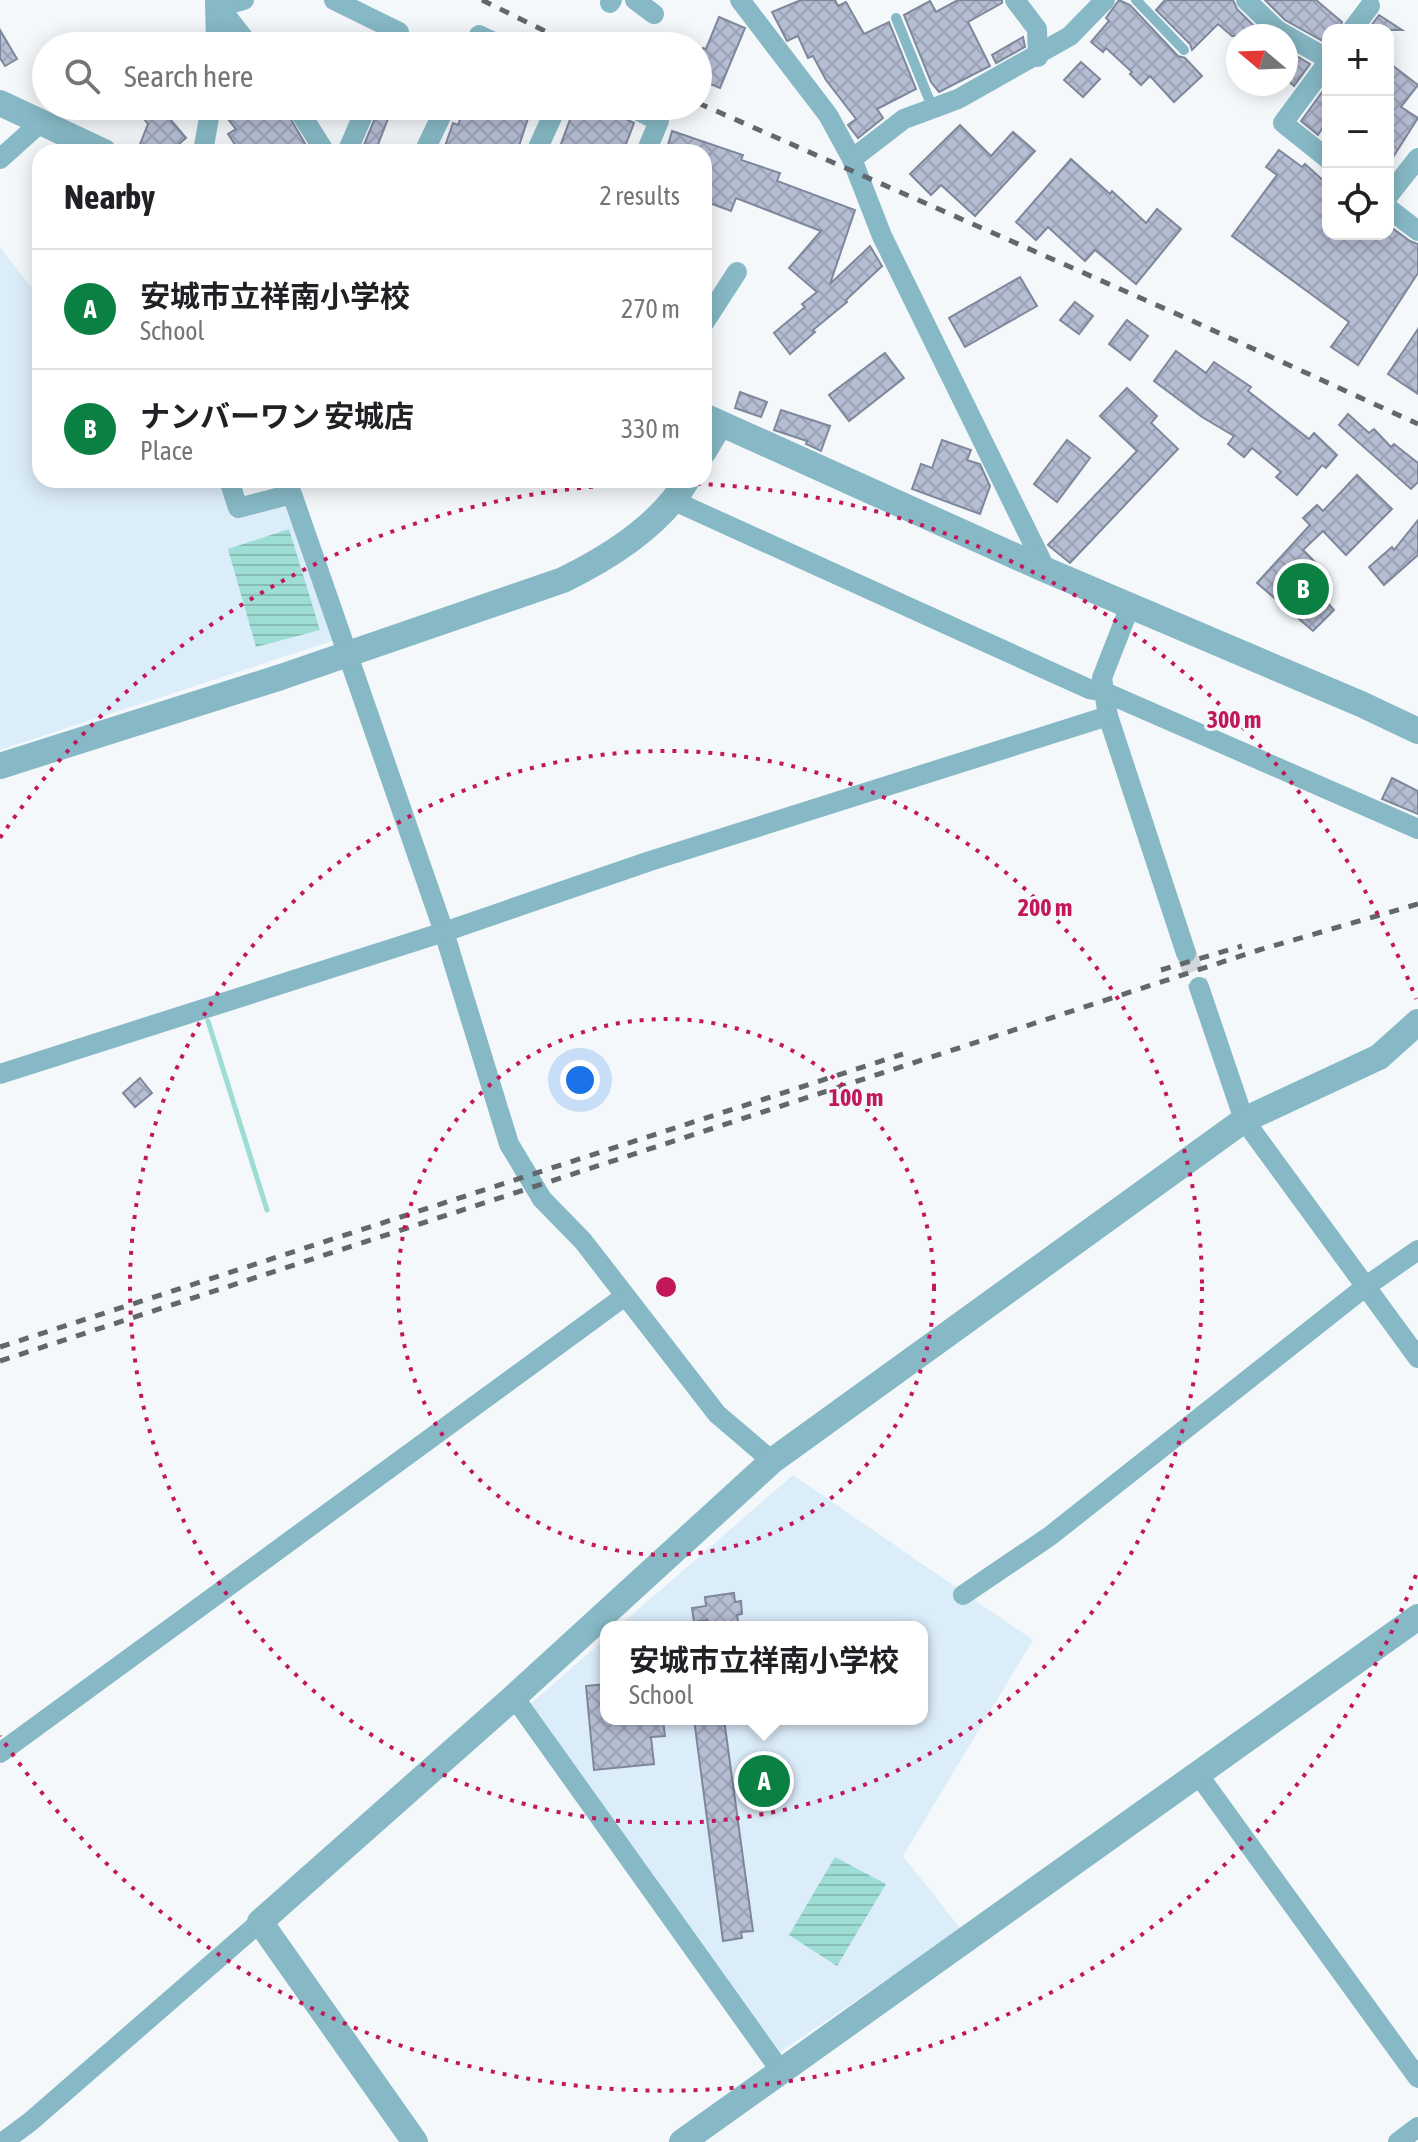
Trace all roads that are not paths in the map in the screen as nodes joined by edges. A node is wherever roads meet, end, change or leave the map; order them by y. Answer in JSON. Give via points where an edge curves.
{"nodes":[{"id":1,"x":244,"y":0,"type":"edge"},
{"id":2,"x":334,"y":0,"type":"edge"},
{"id":3,"x":635,"y":0,"type":"edge"},
{"id":4,"x":1015,"y":0,"type":"edge"},
{"id":5,"x":1105,"y":0,"type":"edge"},
{"id":6,"x":1136,"y":0,"type":"edge"},
{"id":7,"x":1246,"y":0,"type":"edge"},
{"id":8,"x":1369,"y":2,"type":"edge"},
{"id":9,"x":218,"y":3,"type":"edge"},
{"id":10,"x":749,"y":3,"type":"edge"},
{"id":11,"x":654,"y":14,"type":"dead end"},
{"id":12,"x":896,"y":18,"type":"dead end"},
{"id":13,"x":1356,"y":24,"type":"edge"},
{"id":14,"x":217,"y":32,"type":"edge"},
{"id":15,"x":239,"y":32,"type":"edge"},
{"id":16,"x":399,"y":32,"type":"edge"},
{"id":17,"x":1184,"y":50,"type":"dead end"},
{"id":18,"x":1038,"y":57,"type":"junction"},
{"id":19,"x":1322,"y":57,"type":"edge"},
{"id":20,"x":1322,"y":69,"type":"edge"},
{"id":21,"x":0,"y":103,"type":"edge"},
{"id":22,"x":933,"y":109,"type":"junction"},
{"id":23,"x":209,"y":120,"type":"edge"},
{"id":24,"x":305,"y":120,"type":"edge"},
{"id":25,"x":361,"y":120,"type":"edge"},
{"id":26,"x":439,"y":120,"type":"edge"},
{"id":27,"x":551,"y":120,"type":"edge"},
{"id":28,"x":657,"y":120,"type":"edge"},
{"id":29,"x":39,"y":124,"type":"junction"},
{"id":30,"x":85,"y":144,"type":"edge"},
{"id":31,"x":204,"y":144,"type":"edge"},
{"id":32,"x":320,"y":144,"type":"edge"},
{"id":33,"x":350,"y":144,"type":"edge"},
{"id":34,"x":428,"y":144,"type":"edge"},
{"id":35,"x":540,"y":144,"type":"edge"},
{"id":36,"x":649,"y":144,"type":"edge"},
{"id":37,"x":1322,"y":154,"type":"edge"},
{"id":38,"x":1418,"y":158,"type":"edge"},
{"id":39,"x":0,"y":159,"type":"edge"},
{"id":40,"x":852,"y":159,"type":"junction"},
{"id":41,"x":1394,"y":188,"type":"edge"},
{"id":42,"x":1394,"y":213,"type":"edge"},
{"id":43,"x":1418,"y":231,"type":"edge"},
{"id":44,"x":737,"y":272,"type":"dead end"},
{"id":45,"x":712,"y":311,"type":"edge"},
{"id":46,"x":712,"y":420,"type":"edge"},
{"id":47,"x":232,"y":488,"type":"edge"},
{"id":48,"x":680,"y":490,"type":"edge"},
{"id":49,"x":1046,"y":570,"type":"junction"},
{"id":50,"x":1130,"y":606,"type":"junction"},
{"id":51,"x":348,"y":652,"type":"junction"},
{"id":52,"x":1102,"y":691,"type":"junction"},
{"id":53,"x":1108,"y":716,"type":"junction"},
{"id":54,"x":1418,"y":731,"type":"edge"},
{"id":55,"x":0,"y":766,"type":"edge"},
{"id":56,"x":1418,"y":829,"type":"edge"},
{"id":57,"x":444,"y":932,"type":"junction"},
{"id":58,"x":1186,"y":953,"type":"tunnel mouth"},
{"id":59,"x":1199,"y":987,"type":"tunnel mouth"},
{"id":60,"x":1418,"y":1022,"type":"edge"},
{"id":61,"x":0,"y":1074,"type":"edge"},
{"id":62,"x":1244,"y":1120,"type":"junction"},
{"id":63,"x":1418,"y":1250,"type":"edge"},
{"id":64,"x":1365,"y":1287,"type":"junction"},
{"id":65,"x":625,"y":1296,"type":"junction"},
{"id":66,"x":1418,"y":1358,"type":"edge"},
{"id":67,"x":772,"y":1461,"type":"junction"},
{"id":68,"x":963,"y":1595,"type":"dead end"},
{"id":69,"x":1418,"y":1617,"type":"edge"},
{"id":70,"x":514,"y":1697,"type":"junction"},
{"id":71,"x":0,"y":1753,"type":"edge"},
{"id":72,"x":1197,"y":1773,"type":"junction"},
{"id":73,"x":260,"y":1922,"type":"junction"},
{"id":74,"x":780,"y":2070,"type":"junction"},
{"id":75,"x":1418,"y":2078,"type":"edge"},
{"id":76,"x":1418,"y":2127,"type":"edge"},
{"id":77,"x":3,"y":2142,"type":"edge"},
{"id":78,"x":415,"y":2142,"type":"edge"},
{"id":79,"x":682,"y":2142,"type":"edge"},
{"id":80,"x":1398,"y":2142,"type":"edge"}],
"edges":[{"from":1,"to":9,"type":"street"},
{"from":2,"to":16,"type":"street"},
{"from":3,"to":11,"type":"street"},
{"from":4,"to":18,"type":"street","via":[[1037,29]]},
{"from":5,"to":18,"type":"street","via":[[1070,36]]},
{"from":6,"to":17,"type":"lane"},
{"from":7,"to":19,"type":"street","via":[[1277,30]]},
{"from":8,"to":13,"type":"street"},
{"from":9,"to":14,"type":"street"},
{"from":9,"to":15,"type":"street"},
{"from":10,"to":40,"type":"street","via":[[828,115]]},
{"from":12,"to":22,"type":"lane"},
{"from":18,"to":22,"type":"street"},
{"from":20,"to":37,"type":"street","via":[[1283,123]]},
{"from":21,"to":29,"type":"street"},
{"from":22,"to":40,"type":"street","via":[[904,119]]},
{"from":23,"to":31,"type":"street"},
{"from":24,"to":32,"type":"street"},
{"from":25,"to":33,"type":"street"},
{"from":26,"to":34,"type":"street"},
{"from":27,"to":35,"type":"street"},
{"from":28,"to":36,"type":"street"},
{"from":29,"to":30,"type":"street"},
{"from":29,"to":39,"type":"street"},
{"from":38,"to":41,"type":"street"},
{"from":40,"to":49,"type":"street","via":[[882,236]]},
{"from":42,"to":43,"type":"street"},
{"from":44,"to":45,"type":"street"},
{"from":46,"to":49,"type":"street"},
{"from":47,"to":51,"type":"street","via":[[238,508],[292,494]]},
{"from":48,"to":51,"type":"street","via":[[656,517],[600,562],[563,580]]},
{"from":48,"to":52,"type":"street"},
{"from":49,"to":50,"type":"street"},
{"from":50,"to":52,"type":"street","via":[[1102,678]]},
{"from":50,"to":54,"type":"street"},
{"from":51,"to":55,"type":"street"},
{"from":51,"to":57,"type":"street"},
{"from":52,"to":53,"type":"street"},
{"from":52,"to":56,"type":"street"},
{"from":53,"to":57,"type":"street"},
{"from":53,"to":58,"type":"street"},
{"from":57,"to":61,"type":"street"},
{"from":57,"to":65,"type":"street","via":[[509,1144],[542,1199]]},
{"from":59,"to":62,"type":"street"},
{"from":60,"to":62,"type":"street","via":[[1379,1057]]},
{"from":62,"to":64,"type":"street"},
{"from":62,"to":67,"type":"street"},
{"from":63,"to":64,"type":"street"},
{"from":64,"to":66,"type":"street"},
{"from":64,"to":68,"type":"street","via":[[1050,1536]]},
{"from":65,"to":67,"type":"street","via":[[717,1414]]},
{"from":65,"to":71,"type":"street"},
{"from":67,"to":70,"type":"street"},
{"from":69,"to":72,"type":"street"},
{"from":70,"to":73,"type":"street"},
{"from":70,"to":74,"type":"street"},
{"from":72,"to":74,"type":"street"},
{"from":72,"to":75,"type":"street"},
{"from":73,"to":77,"type":"street"},
{"from":73,"to":78,"type":"street"},
{"from":74,"to":79,"type":"street"},
{"from":76,"to":80,"type":"street"}]}
